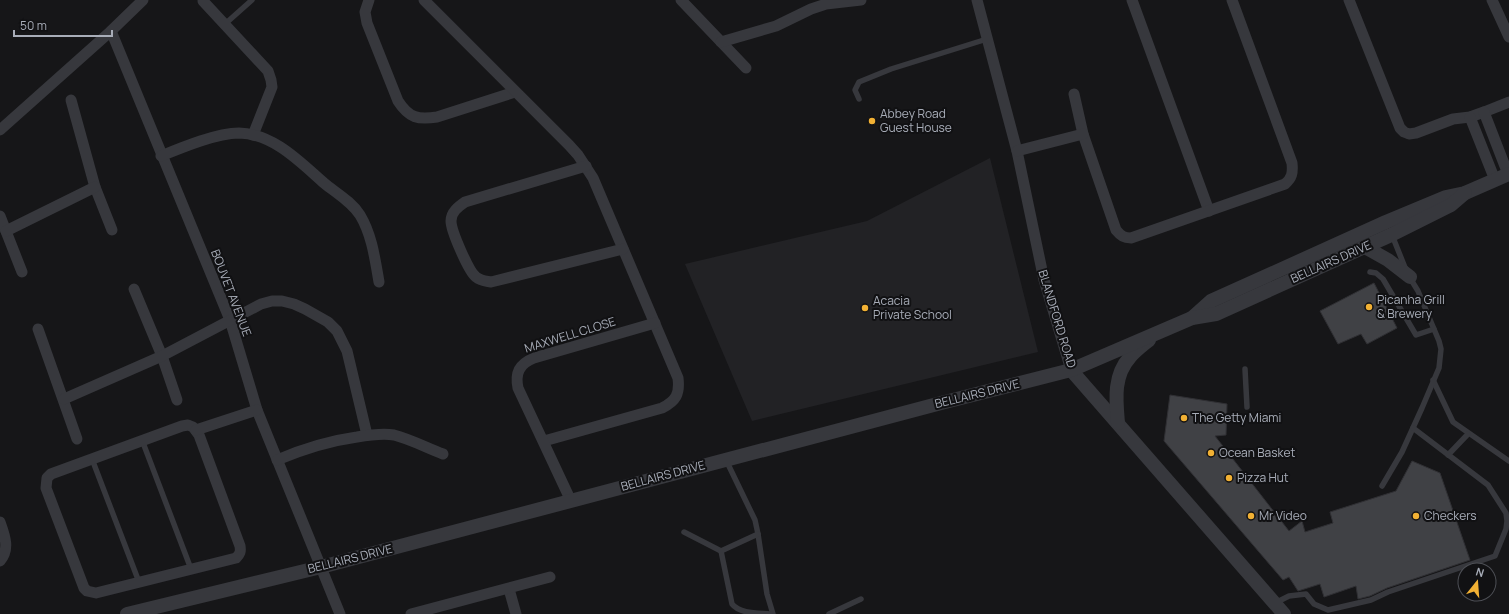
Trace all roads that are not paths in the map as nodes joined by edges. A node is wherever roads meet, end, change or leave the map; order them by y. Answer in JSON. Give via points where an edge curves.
{"nodes":[{"id":1,"x":143,"y":0,"type":"edge"},
{"id":2,"x":252,"y":0,"type":"edge"},
{"id":3,"x":369,"y":0,"type":"edge"},
{"id":4,"x":424,"y":0,"type":"edge"},
{"id":5,"x":681,"y":0,"type":"edge"},
{"id":6,"x":861,"y":0,"type":"edge"},
{"id":7,"x":977,"y":0,"type":"edge"},
{"id":8,"x":1132,"y":0,"type":"edge"},
{"id":9,"x":1232,"y":0,"type":"edge"},
{"id":10,"x":1349,"y":0,"type":"edge"},
{"id":11,"x":1492,"y":0,"type":"edge"},
{"id":12,"x":203,"y":1,"type":"dead end"},
{"id":13,"x":809,"y":5,"type":"edge"},
{"id":14,"x":225,"y":24,"type":"junction"},
{"id":15,"x":111,"y":31,"type":"junction"},
{"id":16,"x":1509,"y":37,"type":"edge"},
{"id":17,"x":987,"y":39,"type":"junction"},
{"id":18,"x":721,"y":42,"type":"junction"},
{"id":19,"x":746,"y":68,"type":"dead end"},
{"id":20,"x":515,"y":92,"type":"junction"},
{"id":21,"x":1074,"y":94,"type":"dead end"},
{"id":22,"x":860,"y":99,"type":"dead end"},
{"id":23,"x":71,"y":100,"type":"dead end"},
{"id":24,"x":1509,"y":102,"type":"edge"},
{"id":25,"x":1484,"y":112,"type":"junction"},
{"id":26,"x":1470,"y":117,"type":"junction"},
{"id":27,"x":0,"y":130,"type":"edge"},
{"id":28,"x":1083,"y":134,"type":"junction"},
{"id":29,"x":253,"y":135,"type":"junction"},
{"id":30,"x":1016,"y":151,"type":"junction"},
{"id":31,"x":161,"y":156,"type":"junction"},
{"id":32,"x":586,"y":166,"type":"junction"},
{"id":33,"x":1508,"y":174,"type":"edge"},
{"id":34,"x":1495,"y":180,"type":"junction"},
{"id":35,"x":95,"y":187,"type":"junction"},
{"id":36,"x":1209,"y":211,"type":"junction"},
{"id":37,"x":0,"y":216,"type":"edge"},
{"id":38,"x":1389,"y":229,"type":"junction"},
{"id":39,"x":112,"y":230,"type":"dead end"},
{"id":40,"x":6,"y":231,"type":"junction"},
{"id":41,"x":1365,"y":247,"type":"junction"},
{"id":42,"x":623,"y":249,"type":"junction"},
{"id":43,"x":22,"y":272,"type":"dead end"},
{"id":44,"x":1370,"y":272,"type":"dead end"},
{"id":45,"x":1410,"y":277,"type":"junction"},
{"id":46,"x":379,"y":282,"type":"dead end"},
{"id":47,"x":134,"y":289,"type":"dead end"},
{"id":48,"x":1192,"y":318,"type":"junction"},
{"id":49,"x":230,"y":320,"type":"junction"},
{"id":50,"x":655,"y":323,"type":"junction"},
{"id":51,"x":38,"y":329,"type":"dead end"},
{"id":52,"x":1434,"y":329,"type":"junction"},
{"id":53,"x":1158,"y":332,"type":"junction"},
{"id":54,"x":162,"y":356,"type":"junction"},
{"id":55,"x":1245,"y":369,"type":"dead end"},
{"id":56,"x":1071,"y":370,"type":"junction"},
{"id":57,"x":1433,"y":380,"type":"junction"},
{"id":58,"x":64,"y":399,"type":"junction"},
{"id":59,"x":177,"y":400,"type":"dead end"},
{"id":60,"x":1247,"y":407,"type":"dead end"},
{"id":61,"x":258,"y":410,"type":"junction"},
{"id":62,"x":1118,"y":423,"type":"junction"},
{"id":63,"x":1413,"y":428,"type":"junction"},
{"id":64,"x":196,"y":430,"type":"junction"},
{"id":65,"x":1468,"y":434,"type":"junction"},
{"id":66,"x":367,"y":435,"type":"junction"},
{"id":67,"x":77,"y":439,"type":"dead end"},
{"id":68,"x":142,"y":440,"type":"junction"},
{"id":69,"x":544,"y":441,"type":"junction"},
{"id":70,"x":443,"y":454,"type":"dead end"},
{"id":71,"x":1448,"y":455,"type":"junction"},
{"id":72,"x":92,"y":459,"type":"junction"},
{"id":73,"x":726,"y":459,"type":"junction"},
{"id":74,"x":277,"y":460,"type":"junction"},
{"id":75,"x":1509,"y":461,"type":"edge"},
{"id":76,"x":1382,"y":486,"type":"dead end"},
{"id":77,"x":572,"y":501,"type":"junction"},
{"id":78,"x":0,"y":522,"type":"edge"},
{"id":79,"x":684,"y":532,"type":"dead end"},
{"id":80,"x":758,"y":534,"type":"junction"},
{"id":81,"x":721,"y":551,"type":"junction"},
{"id":82,"x":0,"y":561,"type":"edge"},
{"id":83,"x":321,"y":566,"type":"junction"},
{"id":84,"x":191,"y":569,"type":"junction"},
{"id":85,"x":550,"y":577,"type":"dead end"},
{"id":86,"x":139,"y":582,"type":"junction"},
{"id":87,"x":509,"y":589,"type":"junction"},
{"id":88,"x":861,"y":599,"type":"dead end"},
{"id":89,"x":1274,"y":603,"type":"junction"},
{"id":90,"x":428,"y":612,"type":"edge"},
{"id":91,"x":132,"y":613,"type":"edge"},
{"id":92,"x":340,"y":614,"type":"edge"},
{"id":93,"x":410,"y":614,"type":"edge"},
{"id":94,"x":516,"y":614,"type":"edge"},
{"id":95,"x":772,"y":614,"type":"edge"},
{"id":96,"x":829,"y":614,"type":"edge"},
{"id":97,"x":1284,"y":614,"type":"edge"}],
"edges":[{"from":1,"to":15,"type":"street"},
{"from":2,"to":14,"type":"lane"},
{"from":3,"to":20,"type":"street","via":[[365,12],[367,23],[398,101],[409,114],[416,118],[437,117]]},
{"from":4,"to":20,"type":"street"},
{"from":5,"to":18,"type":"street"},
{"from":6,"to":13,"type":"street"},
{"from":7,"to":17,"type":"street","name":"BLANDFORD ROAD"},
{"from":8,"to":36,"type":"street"},
{"from":9,"to":36,"type":"street","via":[[1293,171],[1292,177],[1285,184]]},
{"from":10,"to":26,"type":"street","via":[[1400,128],[1404,132],[1416,133],[1453,119]]},
{"from":11,"to":16,"type":"street"},
{"from":12,"to":14,"type":"street"},
{"from":13,"to":18,"type":"street","via":[[776,26]]},
{"from":14,"to":29,"type":"street","via":[[268,71],[272,80],[270,95]]},
{"from":15,"to":27,"type":"street"},
{"from":15,"to":31,"type":"street","name":"BOUVET AVENUE"},
{"from":17,"to":22,"type":"lane","via":[[891,69],[859,82],[855,90]]},
{"from":17,"to":30,"type":"street","name":"BLANDFORD ROAD"},
{"from":18,"to":19,"type":"street"},
{"from":20,"to":32,"type":"street","via":[[569,145]]},
{"from":21,"to":28,"type":"street"},
{"from":23,"to":35,"type":"street"},
{"from":24,"to":25,"type":"street"},
{"from":25,"to":26,"type":"street"},
{"from":25,"to":33,"type":"street"},
{"from":26,"to":34,"type":"street"},
{"from":28,"to":30,"type":"street"},
{"from":28,"to":36,"type":"street","via":[[1120,236],[1131,238]]},
{"from":29,"to":31,"type":"street","via":[[240,133],[219,136]]},
{"from":29,"to":46,"type":"street","via":[[294,156],[356,209],[371,242]]},
{"from":30,"to":56,"type":"street","name":"BLANDFORD ROAD","via":[[1044,280]]},
{"from":31,"to":49,"type":"street","name":"BOUVET AVENUE"},
{"from":32,"to":42,"type":"street"},
{"from":32,"to":42,"type":"street","via":[[465,202],[457,207],[451,221],[452,229],[470,270],[476,277],[491,282]]},
{"from":33,"to":34,"type":"street","name":"BELLAIRS DRIVE"},
{"from":34,"to":38,"type":"street","name":"BELLAIRS DRIVE","via":[[1465,194],[1446,197]]},
{"from":35,"to":39,"type":"street"},
{"from":35,"to":40,"type":"street"},
{"from":37,"to":40,"type":"street"},
{"from":38,"to":41,"type":"street","name":"BELLAIRS DRIVE"},
{"from":38,"to":45,"type":"lane"},
{"from":38,"to":48,"type":"street","name":"BELLAIRS DRIVE","via":[[1211,301]]},
{"from":40,"to":43,"type":"street"},
{"from":41,"to":45,"type":"street"},
{"from":41,"to":48,"type":"street","name":"BELLAIRS DRIVE","via":[[1216,314]]},
{"from":42,"to":50,"type":"street"},
{"from":44,"to":52,"type":"lane","via":[[1383,279],[1416,335]]},
{"from":45,"to":52,"type":"lane"},
{"from":47,"to":54,"type":"street"},
{"from":48,"to":53,"type":"street","name":"BELLAIRS DRIVE"},
{"from":49,"to":54,"type":"street"},
{"from":49,"to":61,"type":"street","name":"BOUVET AVENUE"},
{"from":49,"to":66,"type":"street","via":[[261,304],[282,301],[305,309],[328,322],[337,331],[347,351]]},
{"from":50,"to":69,"type":"street","via":[[678,378],[679,388],[670,404]]},
{"from":50,"to":69,"type":"street","name":"MAXWELL CLOSE","via":[[534,358],[521,365],[517,371],[518,388]]},
{"from":51,"to":58,"type":"street"},
{"from":52,"to":57,"type":"lane","via":[[1442,349],[1439,368]]},
{"from":53,"to":56,"type":"street","name":"BELLAIRS DRIVE"},
{"from":53,"to":62,"type":"street","via":[[1130,356],[1120,374],[1116,386]]},
{"from":54,"to":58,"type":"street"},
{"from":54,"to":59,"type":"street"},
{"from":55,"to":60,"type":"lane"},
{"from":56,"to":62,"type":"street","name":"BLANDFORD ROAD"},
{"from":56,"to":73,"type":"street","name":"BELLAIRS DRIVE"},
{"from":57,"to":63,"type":"lane"},
{"from":57,"to":65,"type":"lane","via":[[1453,422]]},
{"from":58,"to":67,"type":"street"},
{"from":61,"to":64,"type":"street"},
{"from":61,"to":74,"type":"street","name":"BOUVET AVENUE"},
{"from":62,"to":89,"type":"street","name":"BLANDFORD ROAD"},
{"from":63,"to":71,"type":"lane"},
{"from":63,"to":76,"type":"lane","via":[[1391,474]]},
{"from":64,"to":68,"type":"street","via":[[193,427],[182,426]]},
{"from":64,"to":84,"type":"street","via":[[240,550],[236,558]]},
{"from":65,"to":71,"type":"lane"},
{"from":65,"to":75,"type":"lane"},
{"from":66,"to":70,"type":"street","via":[[393,435]]},
{"from":66,"to":74,"type":"street","via":[[302,449]]},
{"from":68,"to":72,"type":"street"},
{"from":68,"to":84,"type":"lane"},
{"from":69,"to":77,"type":"street","name":"MAXWELL CLOSE"},
{"from":71,"to":89,"type":"lane","via":[[1488,485],[1506,512],[1506,529],[1495,556],[1371,600],[1328,610],[1314,604],[1306,594],[1289,596]]},
{"from":72,"to":86,"type":"lane"},
{"from":72,"to":86,"type":"street","via":[[51,474],[46,482],[46,488],[84,588],[96,593]]},
{"from":73,"to":77,"type":"street","name":"BELLAIRS DRIVE"},
{"from":73,"to":80,"type":"lane","via":[[755,520]]},
{"from":74,"to":83,"type":"street","name":"BOUVET AVENUE"},
{"from":77,"to":83,"type":"street","name":"BELLAIRS DRIVE"},
{"from":78,"to":82,"type":"street","via":[[7,544]]},
{"from":79,"to":81,"type":"lane"},
{"from":80,"to":81,"type":"lane"},
{"from":80,"to":95,"type":"lane"},
{"from":81,"to":95,"type":"lane","via":[[735,608]]},
{"from":83,"to":91,"type":"street","name":"BELLAIRS DRIVE"},
{"from":83,"to":92,"type":"street","name":"BOUVET AVENUE"},
{"from":84,"to":86,"type":"street"},
{"from":85,"to":87,"type":"street"},
{"from":87,"to":90,"type":"street"},
{"from":87,"to":94,"type":"street"},
{"from":88,"to":96,"type":"lane"},
{"from":89,"to":97,"type":"street","name":"BLANDFORD ROAD"},
{"from":90,"to":93,"type":"street"}]}
